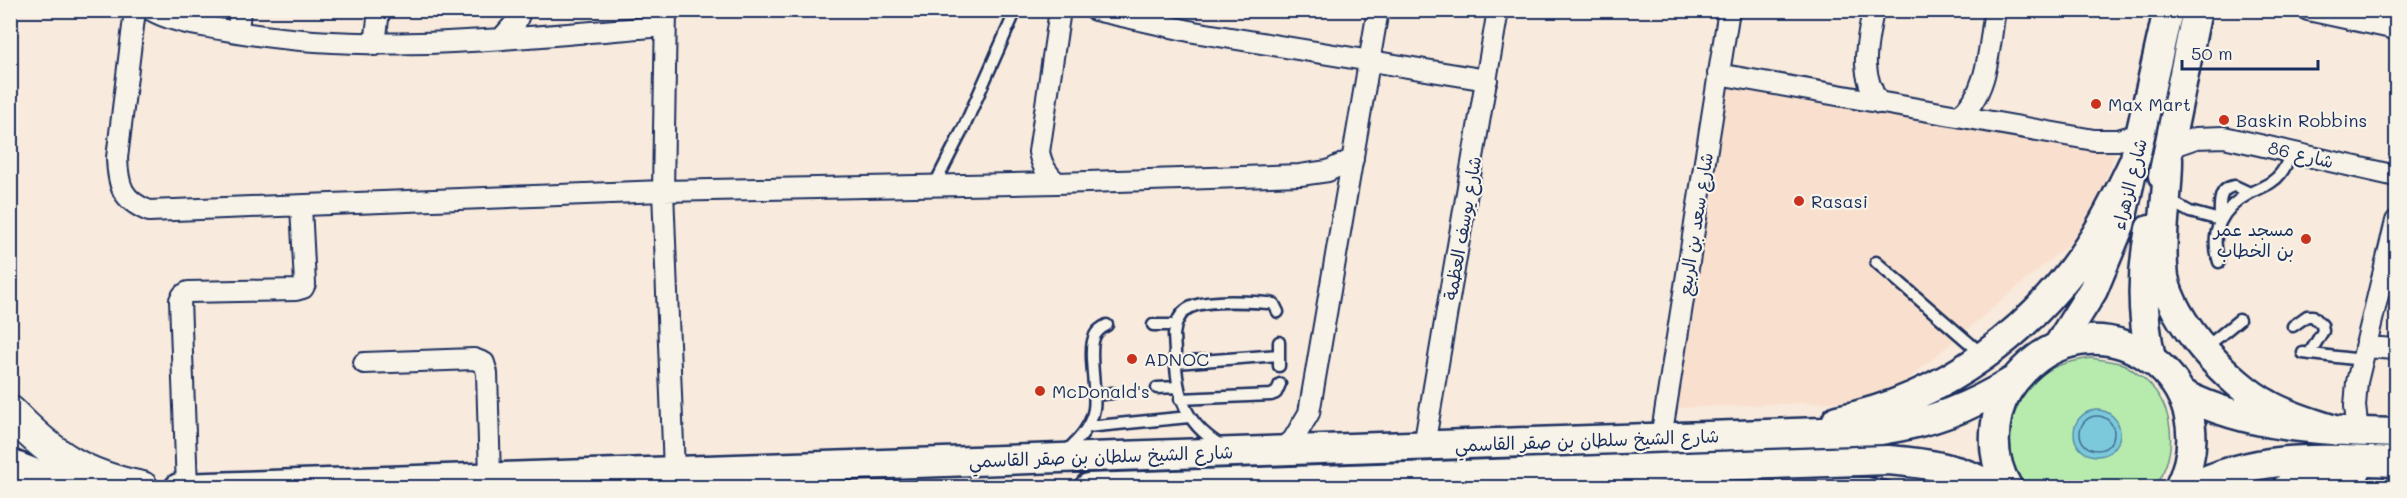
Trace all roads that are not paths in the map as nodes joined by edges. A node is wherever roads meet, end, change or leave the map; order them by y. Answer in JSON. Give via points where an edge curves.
{"nodes":[{"id":1,"x":135,"y":10,"type":"edge"},
{"id":2,"x":151,"y":10,"type":"edge"},
{"id":3,"x":240,"y":10,"type":"edge"},
{"id":4,"x":379,"y":10,"type":"edge"},
{"id":5,"x":520,"y":10,"type":"edge"},
{"id":6,"x":1016,"y":10,"type":"edge"},
{"id":7,"x":1060,"y":10,"type":"edge"},
{"id":8,"x":1095,"y":10,"type":"edge"},
{"id":9,"x":1179,"y":10,"type":"edge"},
{"id":10,"x":1378,"y":10,"type":"edge"},
{"id":11,"x":1498,"y":10,"type":"edge"},
{"id":12,"x":1729,"y":10,"type":"edge"},
{"id":13,"x":1874,"y":10,"type":"edge"},
{"id":14,"x":1995,"y":10,"type":"edge"},
{"id":15,"x":2168,"y":10,"type":"edge"},
{"id":16,"x":2197,"y":10,"type":"edge"},
{"id":17,"x":2308,"y":10,"type":"edge"},
{"id":18,"x":2333,"y":13,"type":"edge"},
{"id":19,"x":665,"y":18,"type":"edge"},
{"id":20,"x":2397,"y":29,"type":"edge"},
{"id":21,"x":238,"y":32,"type":"junction"},
{"id":22,"x":1194,"y":32,"type":"junction"},
{"id":23,"x":501,"y":39,"type":"junction"},
{"id":24,"x":375,"y":45,"type":"junction"},
{"id":25,"x":1369,"y":61,"type":"junction"},
{"id":26,"x":1718,"y":74,"type":"junction"},
{"id":27,"x":1487,"y":80,"type":"junction"},
{"id":28,"x":1880,"y":103,"type":"junction"},
{"id":29,"x":1959,"y":116,"type":"junction"},
{"id":30,"x":2139,"y":145,"type":"junction"},
{"id":31,"x":2290,"y":152,"type":"junction"},
{"id":32,"x":2169,"y":153,"type":"junction"},
{"id":33,"x":1353,"y":159,"type":"junction"},
{"id":34,"x":2397,"y":176,"type":"edge"},
{"id":35,"x":1057,"y":183,"type":"junction"},
{"id":36,"x":934,"y":186,"type":"junction"},
{"id":37,"x":663,"y":191,"type":"junction"},
{"id":38,"x":2250,"y":193,"type":"junction"},
{"id":39,"x":2167,"y":199,"type":"junction"},
{"id":40,"x":301,"y":206,"type":"junction"},
{"id":41,"x":2220,"y":220,"type":"junction"},
{"id":42,"x":2397,"y":221,"type":"edge"},
{"id":43,"x":1876,"y":262,"type":"dead end"},
{"id":44,"x":2219,"y":262,"type":"dead end"},
{"id":45,"x":2390,"y":275,"type":"edge"},
{"id":46,"x":1278,"y":312,"type":"dead end"},
{"id":47,"x":2239,"y":321,"type":"dead end"},
{"id":48,"x":1153,"y":325,"type":"dead end"},
{"id":49,"x":1175,"y":325,"type":"junction"},
{"id":50,"x":1107,"y":326,"type":"dead end"},
{"id":51,"x":2293,"y":326,"type":"dead end"},
{"id":52,"x":1279,"y":342,"type":"dead end"},
{"id":53,"x":2058,"y":346,"type":"junction"},
{"id":54,"x":2205,"y":348,"type":"junction"},
{"id":55,"x":2397,"y":349,"type":"edge"},
{"id":56,"x":2364,"y":354,"type":"junction"},
{"id":57,"x":1984,"y":356,"type":"junction"},
{"id":58,"x":2151,"y":358,"type":"junction"},
{"id":59,"x":364,"y":363,"type":"dead end"},
{"id":60,"x":1176,"y":363,"type":"junction"},
{"id":61,"x":2013,"y":381,"type":"junction"},
{"id":62,"x":1280,"y":384,"type":"dead end"},
{"id":63,"x":1178,"y":387,"type":"junction"},
{"id":64,"x":1157,"y":388,"type":"dead end"},
{"id":65,"x":1112,"y":393,"type":"dead end"},
{"id":66,"x":2182,"y":394,"type":"junction"},
{"id":67,"x":1095,"y":395,"type":"junction"},
{"id":68,"x":1180,"y":399,"type":"junction"},
{"id":69,"x":10,"y":412,"type":"edge"},
{"id":70,"x":1189,"y":417,"type":"junction"},
{"id":71,"x":1087,"y":427,"type":"junction"},
{"id":72,"x":2347,"y":432,"type":"junction"},
{"id":73,"x":2397,"y":433,"type":"edge"},
{"id":74,"x":1769,"y":434,"type":"junction"},
{"id":75,"x":1661,"y":438,"type":"junction"},
{"id":76,"x":1424,"y":446,"type":"junction"},
{"id":77,"x":1282,"y":450,"type":"junction"},
{"id":78,"x":1236,"y":452,"type":"junction"},
{"id":79,"x":1052,"y":458,"type":"junction"},
{"id":80,"x":1854,"y":461,"type":"junction"},
{"id":81,"x":10,"y":464,"type":"edge"},
{"id":82,"x":1614,"y":469,"type":"junction"},
{"id":83,"x":2396,"y":470,"type":"edge"},
{"id":84,"x":674,"y":471,"type":"junction"},
{"id":85,"x":641,"y":472,"type":"junction"},
{"id":86,"x":490,"y":477,"type":"junction"},
{"id":87,"x":1519,"y":480,"type":"edge"},
{"id":88,"x":1475,"y":481,"type":"edge"},
{"id":89,"x":1278,"y":484,"type":"edge"},
{"id":90,"x":187,"y":487,"type":"edge"},
{"id":91,"x":1112,"y":487,"type":"edge"},
{"id":92,"x":97,"y":488,"type":"edge"},
{"id":93,"x":142,"y":488,"type":"edge"},
{"id":94,"x":179,"y":488,"type":"edge"},
{"id":95,"x":571,"y":488,"type":"edge"},
{"id":96,"x":1089,"y":488,"type":"edge"},
{"id":97,"x":1639,"y":488,"type":"edge"},
{"id":98,"x":1674,"y":488,"type":"edge"},
{"id":99,"x":1889,"y":488,"type":"edge"},
{"id":100,"x":1945,"y":488,"type":"edge"},
{"id":101,"x":1994,"y":488,"type":"edge"},
{"id":102,"x":2008,"y":488,"type":"edge"},
{"id":103,"x":2179,"y":488,"type":"edge"},
{"id":104,"x":2189,"y":488,"type":"edge"},
{"id":105,"x":2288,"y":488,"type":"edge"}],
"edges":[{"from":1,"to":40,"type":"street","via":[[117,158],[125,195],[149,211]]},
{"from":2,"to":21,"type":"street","via":[[171,20]]},
{"from":3,"to":21,"type":"street"},
{"from":4,"to":24,"type":"street"},
{"from":5,"to":23,"type":"street","via":[[516,22]]},
{"from":6,"to":36,"type":"lane"},
{"from":7,"to":35,"type":"street","via":[[1039,152],[1045,170]]},
{"from":8,"to":22,"type":"street"},
{"from":9,"to":22,"type":"street"},
{"from":10,"to":25,"type":"street"},
{"from":11,"to":27,"type":"street","name":"شارع يوسف العظمة"},
{"from":12,"to":26,"type":"street","name":"شارع سعد بن الربيع"},
{"from":13,"to":28,"type":"street","via":[[1865,69]]},
{"from":14,"to":29,"type":"street","via":[[1979,94]]},
{"from":15,"to":30,"type":"main road","name":"شارع الزهراء"},
{"from":16,"to":32,"type":"main road","name":"شارع الزهراء"},
{"from":17,"to":18,"type":"street"},
{"from":18,"to":20,"type":"street"},
{"from":19,"to":23,"type":"street"},
{"from":19,"to":37,"type":"street"},
{"from":21,"to":24,"type":"street","via":[[307,42]]},
{"from":22,"to":25,"type":"street"},
{"from":23,"to":24,"type":"street"},
{"from":25,"to":27,"type":"street"},
{"from":25,"to":33,"type":"street"},
{"from":26,"to":28,"type":"street"},
{"from":26,"to":75,"type":"street","name":"شارع سعد بن الربيع"},
{"from":27,"to":76,"type":"street","name":"شارع يوسف العظمة"},
{"from":28,"to":29,"type":"street"},
{"from":29,"to":30,"type":"street","via":[[2106,141],[2124,139]]},
{"from":30,"to":53,"type":"main road","name":"شارع الزهراء","via":[[2108,258]]},
{"from":30,"to":57,"type":"main road","via":[[2116,199],[2069,274],[2044,304]]},
{"from":31,"to":32,"type":"street","name":"شارع 86","via":[[2224,137],[2196,138]]},
{"from":31,"to":34,"type":"street","name":"شارع 86"},
{"from":31,"to":38,"type":"lane","via":[[2281,174]]},
{"from":32,"to":39,"type":"main road"},
{"from":32,"to":58,"type":"main road","name":"شارع الزهراء","via":[[2143,268],[2143,319]]},
{"from":33,"to":35,"type":"street","via":[[1314,174]]},
{"from":33,"to":77,"type":"street","via":[[1309,413]]},
{"from":35,"to":36,"type":"street"},
{"from":36,"to":37,"type":"street"},
{"from":37,"to":40,"type":"street"},
{"from":37,"to":84,"type":"street"},
{"from":38,"to":41,"type":"lane"},
{"from":38,"to":41,"type":"lane","via":[[2235,186],[2224,190]]},
{"from":39,"to":41,"type":"lane","via":[[2190,212]]},
{"from":39,"to":54,"type":"main road","via":[[2164,279],[2179,316]]},
{"from":40,"to":90,"type":"street","via":[[303,288],[188,292],[180,300]]},
{"from":41,"to":44,"type":"lane","via":[[2215,241]]},
{"from":42,"to":45,"type":"street"},
{"from":43,"to":57,"type":"lane"},
{"from":45,"to":56,"type":"street"},
{"from":46,"to":49,"type":"lane","via":[[1270,303],[1204,304],[1186,310]]},
{"from":47,"to":54,"type":"lane"},
{"from":48,"to":49,"type":"lane"},
{"from":49,"to":60,"type":"lane"},
{"from":50,"to":67,"type":"lane","via":[[1092,341]]},
{"from":51,"to":56,"type":"lane","via":[[2307,316],[2319,319],[2322,325],[2323,331],[2306,353]]},
{"from":52,"to":60,"type":"lane","via":[[1279,360]]},
{"from":53,"to":58,"type":"main road","via":[[2090,340],[2122,344]]},
{"from":53,"to":61,"type":"main road","via":[[2033,360]]},
{"from":54,"to":72,"type":"main road","via":[[2227,375],[2268,405]]},
{"from":55,"to":56,"type":"street"},
{"from":56,"to":72,"type":"street"},
{"from":57,"to":74,"type":"main road","via":[[1896,403],[1855,417]]},
{"from":58,"to":66,"type":"main road"},
{"from":59,"to":86,"type":"street","via":[[474,359],[484,363],[488,374]]},
{"from":60,"to":63,"type":"lane"},
{"from":61,"to":74,"type":"main road","name":"شارع الشيخ سلطان بن صقر القاسمي","via":[[1951,414],[1917,424],[1881,430]]},
{"from":61,"to":102,"type":"main road","via":[[2001,403],[1995,428],[1995,454]]},
{"from":62,"to":68,"type":"lane","via":[[1271,395]]},
{"from":63,"to":64,"type":"lane"},
{"from":63,"to":68,"type":"lane"},
{"from":65,"to":67,"type":"lane"},
{"from":66,"to":72,"type":"main road","via":[[2240,417]]},
{"from":66,"to":103,"type":"main road","via":[[2191,419],[2192,445]]},
{"from":67,"to":71,"type":"lane"},
{"from":68,"to":70,"type":"lane"},
{"from":69,"to":93,"type":"main road","via":[[67,461],[116,482]]},
{"from":70,"to":71,"type":"lane"},
{"from":70,"to":78,"type":"lane","via":[[1209,439]]},
{"from":71,"to":79,"type":"lane","via":[[1066,451]]},
{"from":72,"to":73,"type":"main road"},
{"from":74,"to":75,"type":"main road","name":"شارع الشيخ سلطان بن صقر القاسمي"},
{"from":75,"to":76,"type":"main road","name":"شارع الشيخ سلطان بن صقر القاسمي"},
{"from":76,"to":77,"type":"main road","name":"شارع الشيخ سلطان بن صقر القاسمي"},
{"from":77,"to":78,"type":"main road","name":"شارع الشيخ سلطان بن صقر القاسمي"},
{"from":78,"to":79,"type":"main road","name":"شارع الشيخ سلطان بن صقر القاسمي"},
{"from":79,"to":84,"type":"main road","name":"شارع الشيخ سلطان بن صقر القاسمي"},
{"from":80,"to":82,"type":"main road","name":"شارع الشيخ سلطان بن صقر القاسمي"},
{"from":80,"to":100,"type":"main road","via":[[1926,479]]},
{"from":80,"to":101,"type":"main road","name":"شارع الشيخ سلطان بن صقر القاسمي","via":[[1922,462],[1955,469]]},
{"from":81,"to":92,"type":"main road","via":[[49,479]]},
{"from":82,"to":87,"type":"main road","name":"شارع الشيخ سلطان بن صقر القاسمي"},
{"from":82,"to":97,"type":"lane"},
{"from":83,"to":104,"type":"main road","via":[[2296,459],[2253,464]]},
{"from":83,"to":105,"type":"main road"},
{"from":84,"to":85,"type":"main road","name":"شارع الشيخ سلطان بن صقر القاسمي"},
{"from":85,"to":86,"type":"main road","name":"شارع الشيخ سلطان بن صقر القاسمي"},
{"from":85,"to":95,"type":"main road"},
{"from":86,"to":90,"type":"main road","name":"شارع الشيخ سلطان بن صقر القاسمي"},
{"from":87,"to":88,"type":"main road","name":"شارع الشيخ سلطان بن صقر القاسمي"},
{"from":88,"to":89,"type":"main road","name":"شارع الشيخ سلطان بن صقر القاسمي"},
{"from":89,"to":91,"type":"main road","name":"شارع الشيخ سلطان بن صقر القاسمي"},
{"from":90,"to":94,"type":"main road","name":"شارع الشيخ سلطان بن صقر القاسمي"},
{"from":91,"to":96,"type":"main road","name":"شارع الشيخ سلطان بن صقر القاسمي"},
{"from":98,"to":99,"type":"lane","via":[[1853,483]]}]}
